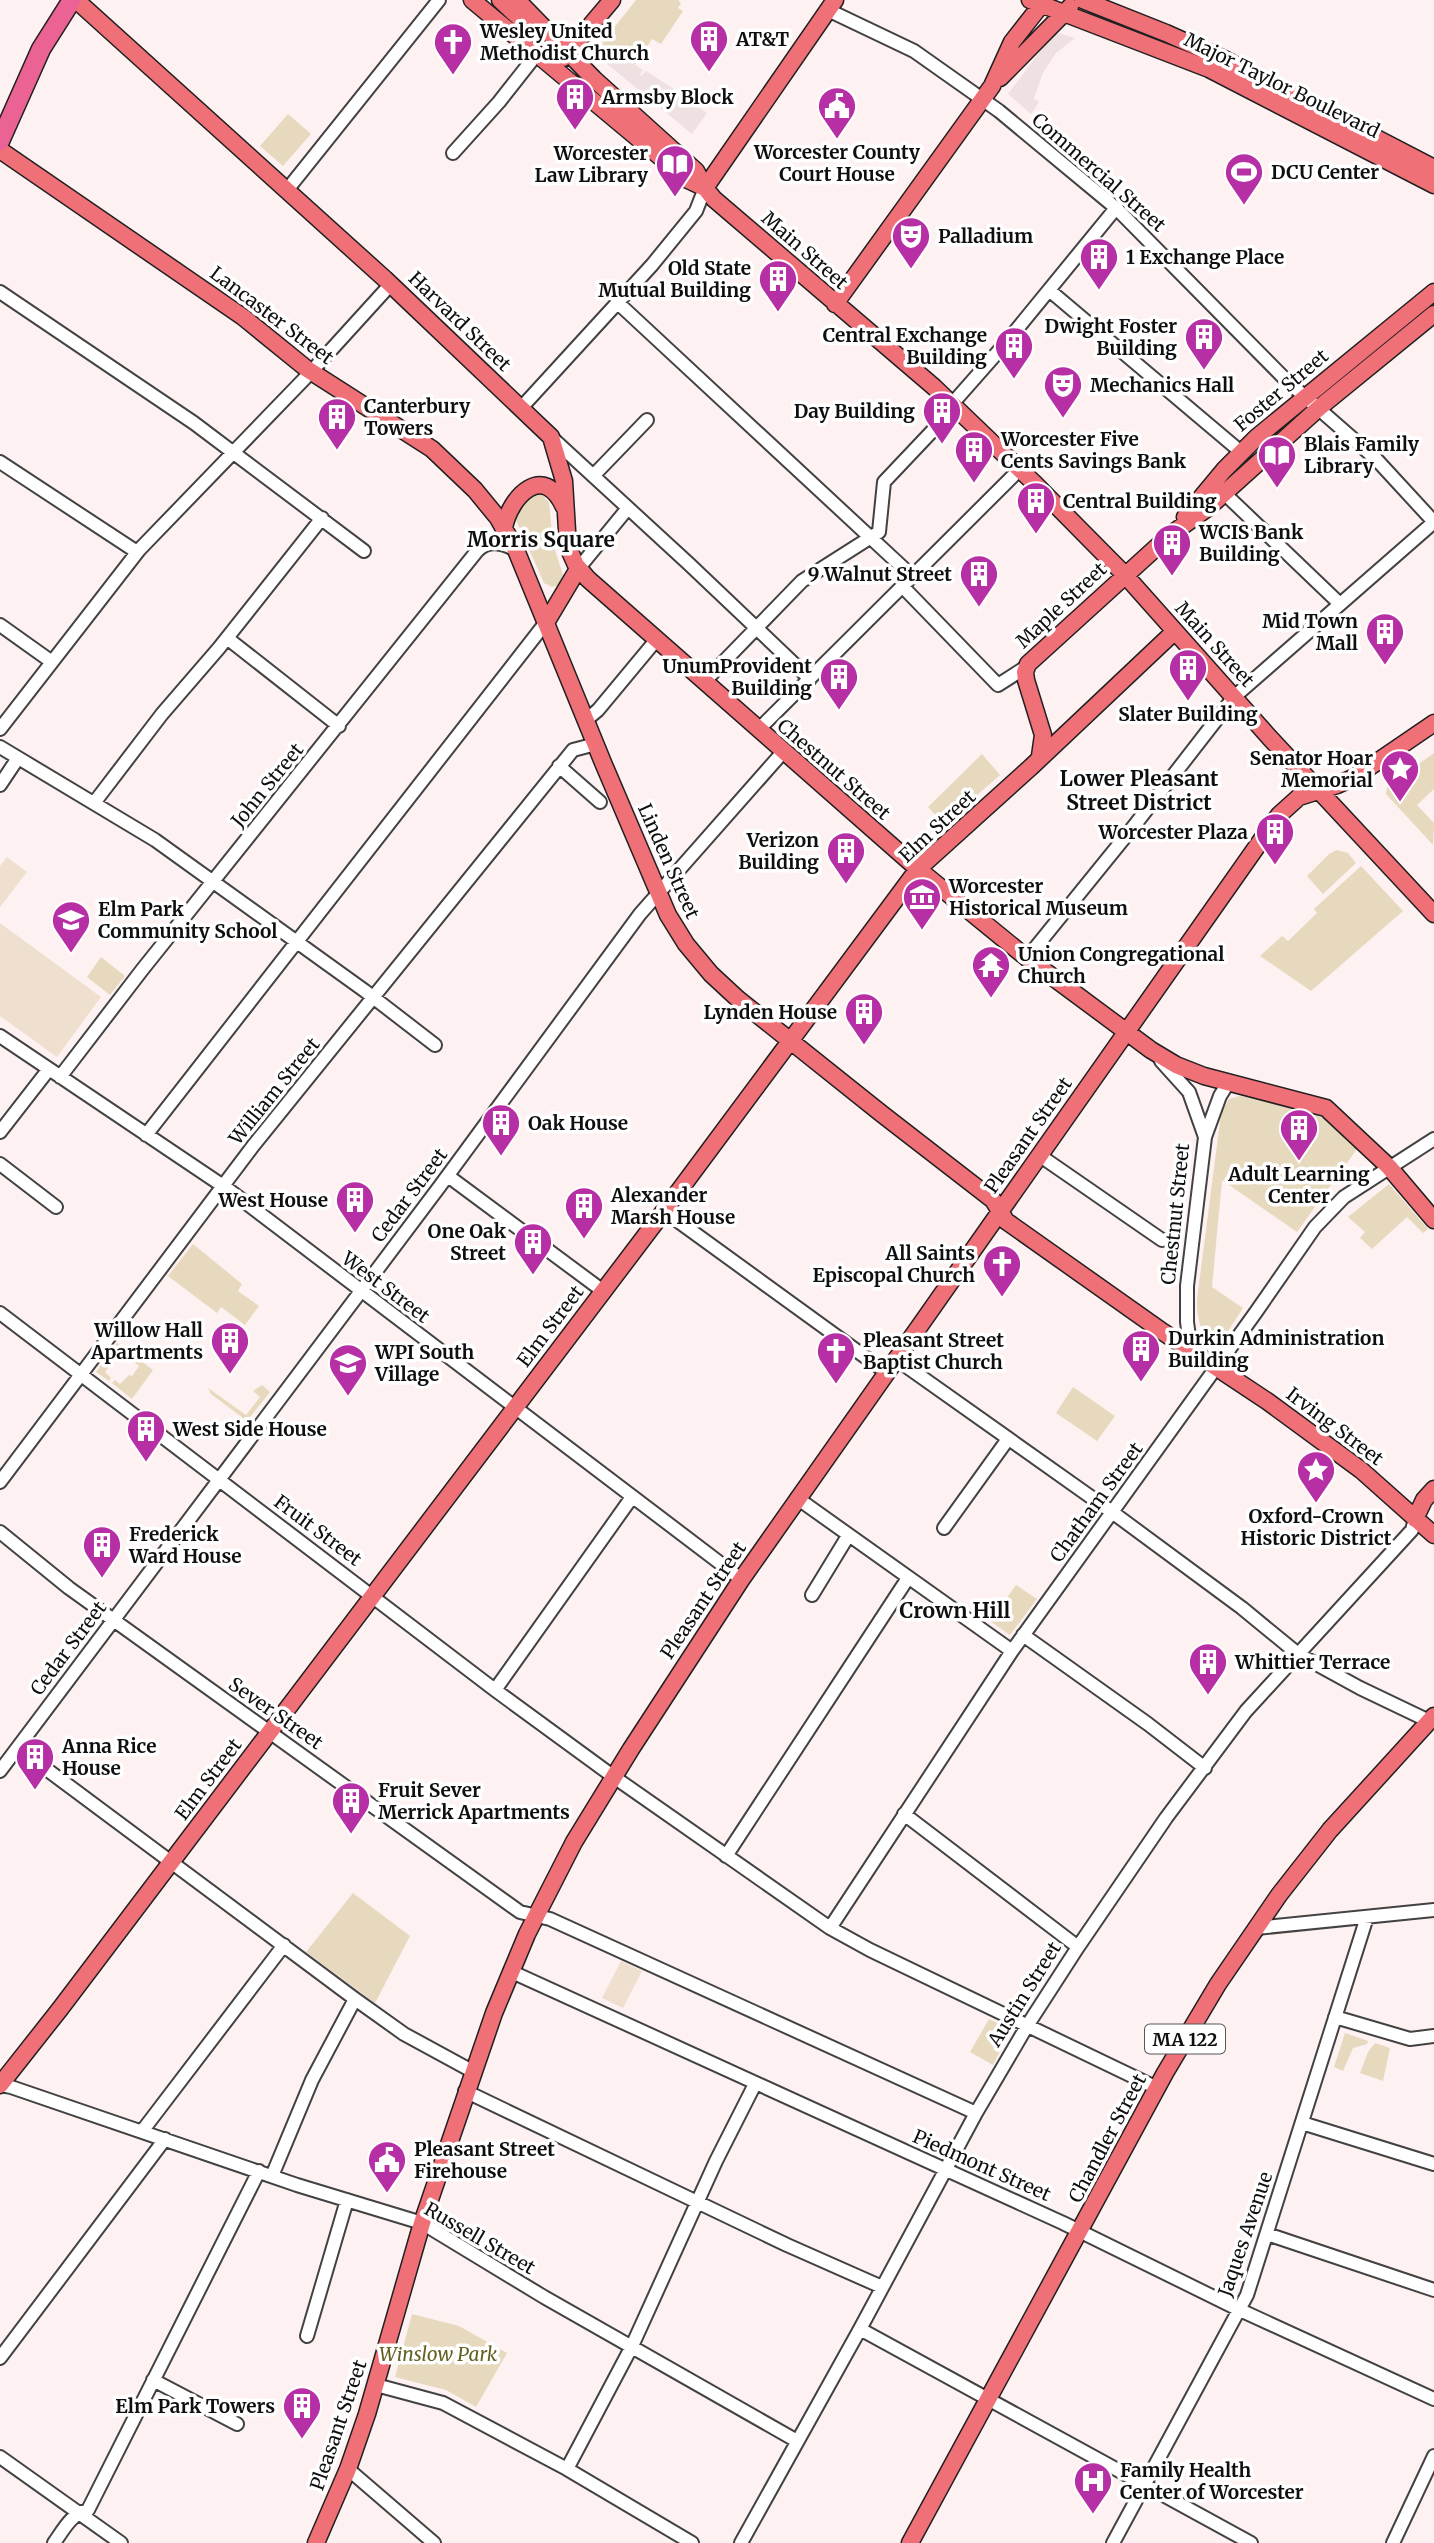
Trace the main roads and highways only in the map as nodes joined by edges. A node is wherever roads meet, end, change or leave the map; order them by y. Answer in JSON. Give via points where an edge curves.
{"nodes":[{"id":1,"x":74,"y":0,"type":"edge"},
{"id":2,"x":472,"y":0,"type":"edge"},
{"id":3,"x":500,"y":0,"type":"edge"},
{"id":4,"x":517,"y":0,"type":"edge"},
{"id":5,"x":612,"y":0,"type":"edge"},
{"id":6,"x":1076,"y":0,"type":"edge"},
{"id":7,"x":1083,"y":0,"type":"edge"},
{"id":8,"x":1038,"y":1,"type":"edge"},
{"id":9,"x":831,"y":5,"type":"edge"},
{"id":10,"x":1064,"y":13,"type":"junction"},
{"id":11,"x":565,"y":56,"type":"junction"},
{"id":12,"x":995,"y":82,"type":"junction"},
{"id":13,"x":632,"y":134,"type":"junction"},
{"id":14,"x":0,"y":141,"type":"edge"},
{"id":15,"x":0,"y":150,"type":"edge"},
{"id":16,"x":1434,"y":168,"type":"edge"},
{"id":17,"x":1434,"y":185,"type":"edge"},
{"id":18,"x":705,"y":188,"type":"junction"},
{"id":19,"x":1434,"y":292,"type":"edge"},
{"id":20,"x":835,"y":304,"type":"junction"},
{"id":21,"x":1434,"y":314,"type":"edge"},
{"id":22,"x":564,"y":507,"type":"junction"},
{"id":23,"x":504,"y":528,"type":"junction"},
{"id":24,"x":1170,"y":535,"type":"junction"},
{"id":25,"x":572,"y":575,"type":"junction"},
{"id":26,"x":1125,"y":575,"type":"junction"},
{"id":27,"x":533,"y":587,"type":"junction"},
{"id":28,"x":547,"y":621,"type":"junction"},
{"id":29,"x":1174,"y":632,"type":"junction"},
{"id":30,"x":1434,"y":723,"type":"edge"},
{"id":31,"x":1040,"y":756,"type":"junction"},
{"id":32,"x":1320,"y":791,"type":"junction"},
{"id":33,"x":918,"y":869,"type":"junction"},
{"id":34,"x":1434,"y":914,"type":"edge"},
{"id":35,"x":1128,"y":1032,"type":"junction"},
{"id":36,"x":790,"y":1040,"type":"junction"},
{"id":37,"x":999,"y":1212,"type":"junction"},
{"id":38,"x":1434,"y":1220,"type":"edge"},
{"id":39,"x":1434,"y":1489,"type":"edge"},
{"id":40,"x":1434,"y":1502,"type":"edge"},
{"id":41,"x":1415,"y":1519,"type":"junction"},
{"id":42,"x":1434,"y":1535,"type":"edge"},
{"id":43,"x":1431,"y":1718,"type":"edge"},
{"id":44,"x":0,"y":2085,"type":"edge"},
{"id":45,"x":316,"y":2543,"type":"edge"},
{"id":46,"x":910,"y":2543,"type":"edge"}],
"edges":[{"from":1,"to":14,"type":"highway","via":[[43,45]]},
{"from":1,"to":22,"type":"main road","name":"Harvard Street","via":[[391,284],[551,437],[564,481]]},
{"from":2,"to":13,"type":"main road","name":"Main Street"},
{"from":3,"to":11,"type":"main road"},
{"from":4,"to":11,"type":"main road","name":"Main Street"},
{"from":5,"to":11,"type":"main road"},
{"from":6,"to":10,"type":"main road"},
{"from":7,"to":16,"type":"main road","name":"Major Taylor Boulevard","via":[[1224,59]]},
{"from":8,"to":10,"type":"main road","name":"Major Taylor Boulevard"},
{"from":8,"to":12,"type":"main road","via":[[1012,42]]},
{"from":9,"to":18,"type":"main road"},
{"from":10,"to":12,"type":"main road"},
{"from":10,"to":17,"type":"main road","name":"Major Taylor Boulevard","via":[[1209,69]]},
{"from":11,"to":13,"type":"main road"},
{"from":11,"to":18,"type":"main road","name":"Main Street","via":[[696,171]]},
{"from":12,"to":20,"type":"main road"},
{"from":13,"to":18,"type":"main road","name":"Main Street","via":[[688,180]]},
{"from":15,"to":23,"type":"main road","name":"Lancaster Street","via":[[243,317],[311,372],[432,449],[475,490]]},
{"from":18,"to":20,"type":"main road","name":"Main Street"},
{"from":19,"to":24,"type":"main road","name":"Foster Street","via":[[1241,452]]},
{"from":20,"to":26,"type":"main road","name":"Main Street","via":[[953,405]]},
{"from":21,"to":24,"type":"main road","name":"Foster Street"},
{"from":22,"to":23,"type":"main road","via":[[550,489],[533,485],[509,512]]},
{"from":22,"to":25,"type":"main road"},
{"from":23,"to":27,"type":"main road","name":"Linden Street"},
{"from":24,"to":26,"type":"main road","name":"Foster Street"},
{"from":25,"to":27,"type":"main road","via":[[558,597],[538,593]]},
{"from":25,"to":28,"type":"main road"},
{"from":25,"to":33,"type":"main road","name":"Chestnut Street","via":[[657,639]]},
{"from":26,"to":29,"type":"main road","name":"Main Street"},
{"from":26,"to":31,"type":"main road","name":"Maple Street","via":[[1026,667],[1044,738]]},
{"from":27,"to":28,"type":"main road","name":"Linden Street"},
{"from":28,"to":36,"type":"main road","name":"Linden Street","via":[[680,935],[738,999]]},
{"from":29,"to":31,"type":"main road","name":"Elm Street"},
{"from":29,"to":32,"type":"main road","name":"Main Street"},
{"from":30,"to":32,"type":"main road","name":"Pleasant Street","via":[[1355,777]]},
{"from":31,"to":33,"type":"main road","name":"Elm Street"},
{"from":32,"to":34,"type":"main road","name":"Main Street"},
{"from":32,"to":35,"type":"main road","name":"Pleasant Street","via":[[1299,797],[1279,815]]},
{"from":33,"to":35,"type":"main road","name":"Chestnut Street"},
{"from":33,"to":36,"type":"main road","name":"Elm Street"},
{"from":35,"to":37,"type":"main road","name":"Pleasant Street"},
{"from":35,"to":38,"type":"main road","name":"Chestnut Street","via":[[1176,1065],[1326,1108],[1389,1167]]},
{"from":36,"to":37,"type":"main road","name":"Linden Street","via":[[993,1200]]},
{"from":36,"to":44,"type":"main road","name":"Elm Street"},
{"from":37,"to":41,"type":"main road","name":"Irving Street","via":[[1361,1470]]},
{"from":37,"to":45,"type":"main road","name":"Pleasant Street","via":[[741,1579],[574,1842],[536,1915],[472,2071],[376,2385],[348,2469]]},
{"from":39,"to":41,"type":"main road","name":"Austin Street"},
{"from":40,"to":41,"type":"main road","name":"Austin Street"},
{"from":41,"to":42,"type":"main road","name":"Irving Street"},
{"from":43,"to":46,"type":"main road","name":"Chandler Street","number":"MA 122","via":[[1330,1829],[1217,1984]]}]}
